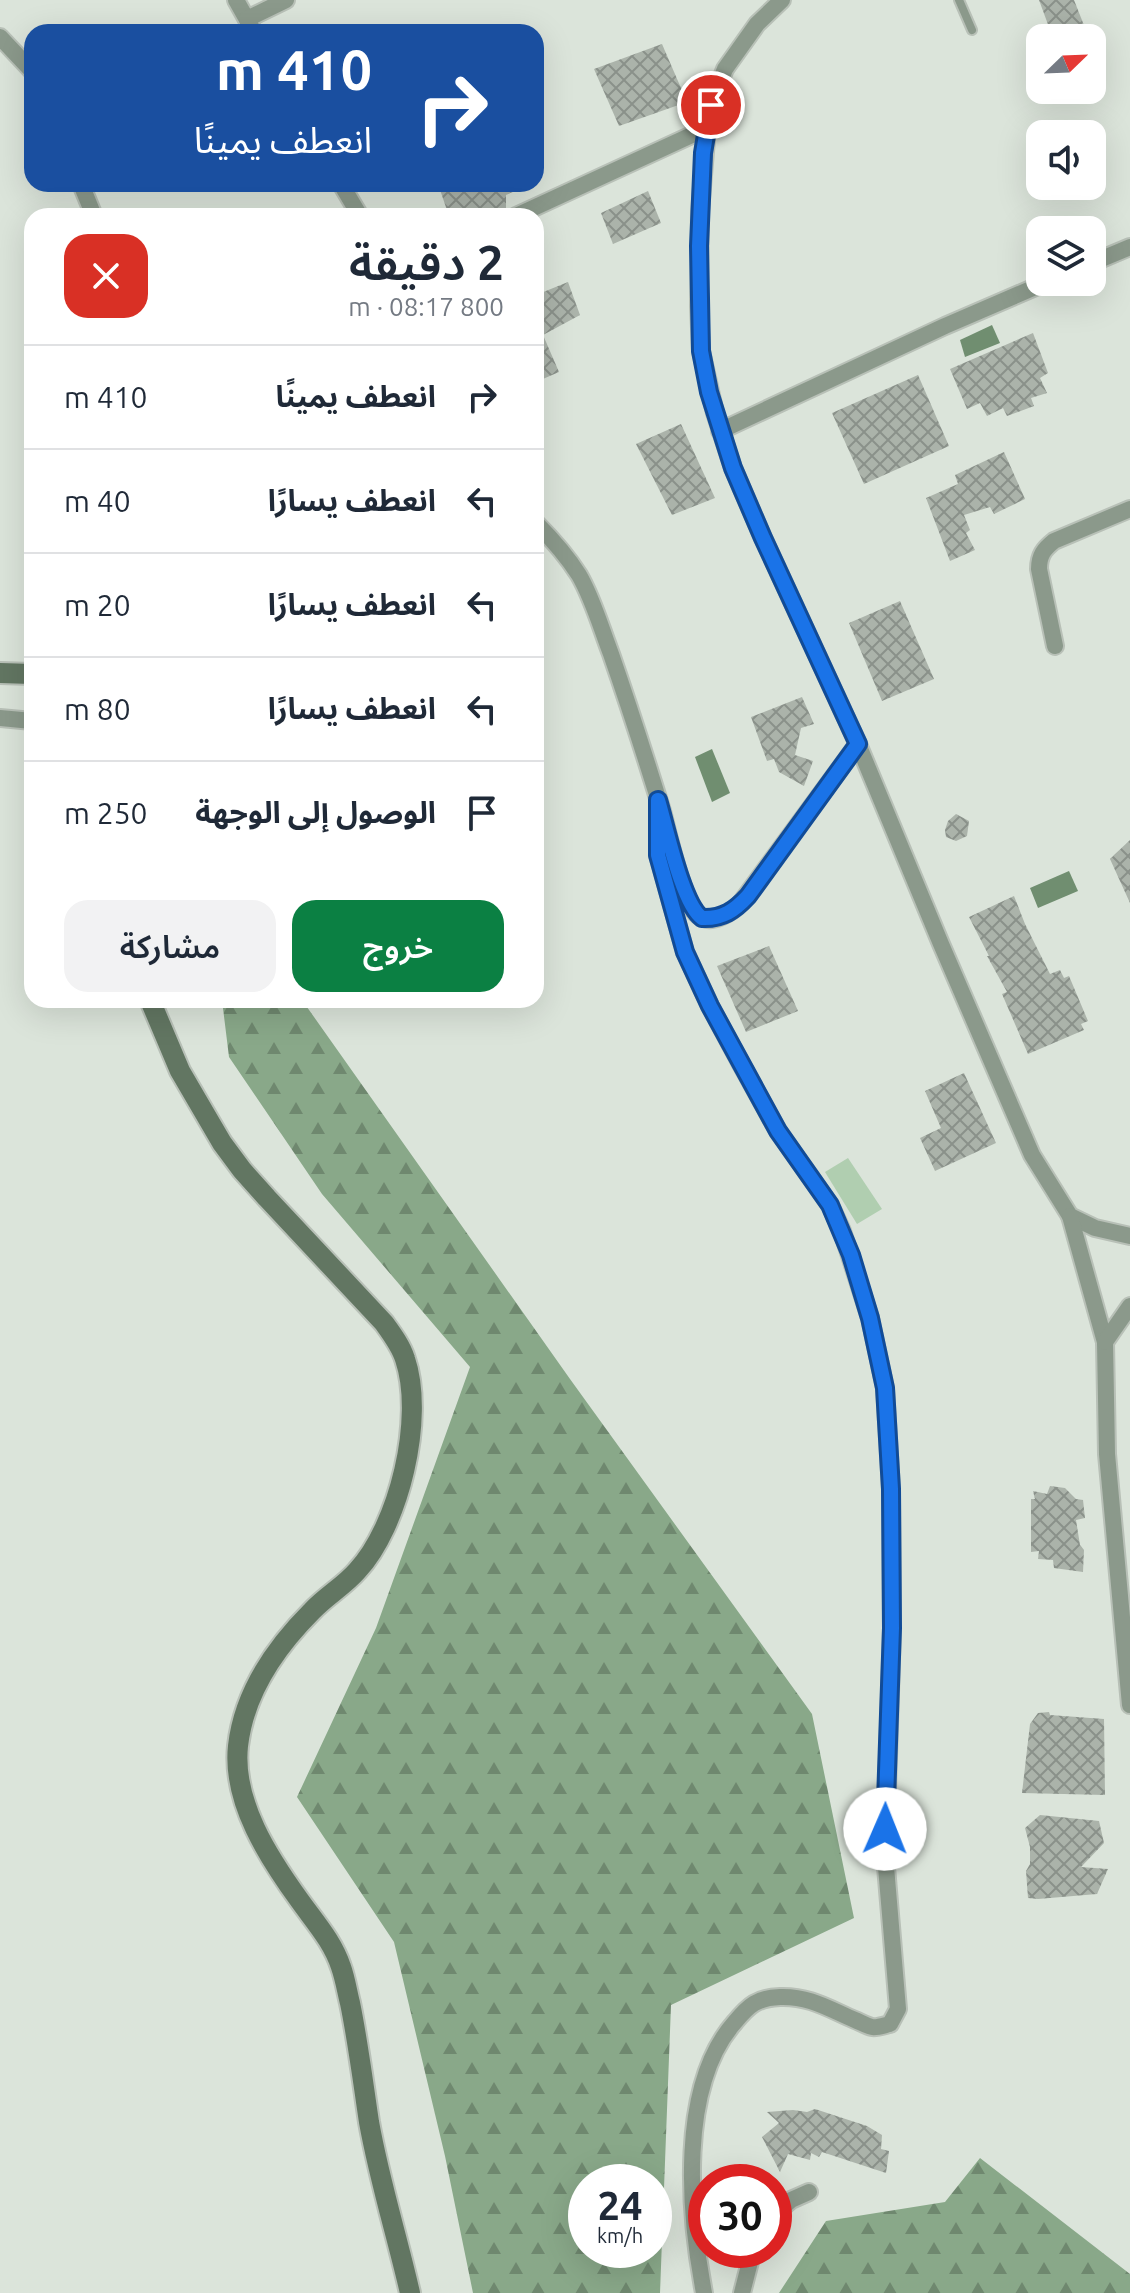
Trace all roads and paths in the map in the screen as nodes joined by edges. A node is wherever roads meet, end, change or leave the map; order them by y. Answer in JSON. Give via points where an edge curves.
{"nodes":[{"id":1,"x":236,"y":0,"type":"edge"},
{"id":2,"x":286,"y":0,"type":"edge"},
{"id":3,"x":782,"y":0,"type":"edge"},
{"id":4,"x":959,"y":0,"type":"edge"},
{"id":5,"x":249,"y":24,"type":"edge"},
{"id":6,"x":253,"y":24,"type":"edge"},
{"id":7,"x":972,"y":30,"type":"dead end"},
{"id":8,"x":0,"y":37,"type":"edge"},
{"id":9,"x":24,"y":62,"type":"edge"},
{"id":10,"x":707,"y":128,"type":"junction"},
{"id":11,"x":533,"y":208,"type":"edge"},
{"id":12,"x":1130,"y":247,"type":"edge"},
{"id":13,"x":1106,"y":257,"type":"edge"},
{"id":14,"x":1026,"y":291,"type":"edge"},
{"id":15,"x":720,"y":431,"type":"junction"},
{"id":16,"x":1130,"y":509,"type":"edge"},
{"id":17,"x":544,"y":532,"type":"edge"},
{"id":18,"x":1055,"y":646,"type":"dead end"},
{"id":19,"x":0,"y":673,"type":"edge"},
{"id":20,"x":24,"y":674,"type":"edge"},
{"id":21,"x":0,"y":718,"type":"edge"},
{"id":22,"x":24,"y":720,"type":"edge"},
{"id":23,"x":858,"y":744,"type":"junction"},
{"id":24,"x":658,"y":800,"type":"junction"},
{"id":25,"x":153,"y":1008,"type":"edge"},
{"id":26,"x":1070,"y":1216,"type":"junction"},
{"id":27,"x":1130,"y":1236,"type":"edge"},
{"id":28,"x":1130,"y":1306,"type":"edge"},
{"id":29,"x":1105,"y":1342,"type":"junction"},
{"id":30,"x":1130,"y":1705,"type":"edge"},
{"id":31,"x":809,"y":2192,"type":"dead end"},
{"id":32,"x":792,"y":2200,"type":"edge"},
{"id":33,"x":748,"y":2268,"type":"edge"},
{"id":34,"x":410,"y":2293,"type":"edge"},
{"id":35,"x":704,"y":2293,"type":"edge"},
{"id":36,"x":742,"y":2293,"type":"edge"}],
"edges":[{"from":1,"to":5,"type":"street"},
{"from":2,"to":6,"type":"street"},
{"from":3,"to":10,"type":"street","via":[[725,69]]},
{"from":4,"to":7,"type":"lane"},
{"from":8,"to":9,"type":"street"},
{"from":10,"to":11,"type":"street"},
{"from":10,"to":15,"type":"street","via":[[699,306],[704,369]]},
{"from":12,"to":13,"type":"street"},
{"from":14,"to":15,"type":"street"},
{"from":15,"to":23,"type":"street"},
{"from":16,"to":18,"type":"street","via":[[1054,541],[1039,558]]},
{"from":17,"to":24,"type":"street","via":[[584,586]]},
{"from":19,"to":20,"type":"street"},
{"from":21,"to":22,"type":"street"},
{"from":23,"to":24,"type":"street","via":[[748,896],[720,917],[702,918],[693,908]]},
{"from":23,"to":26,"type":"street","via":[[1032,1155]]},
{"from":24,"to":35,"type":"street","via":[[658,855],[685,952],[778,1131],[830,1205],[851,1255],[885,1388],[891,1489],[885,1855],[898,2009],[890,2024],[872,2027],[812,2000],[757,2000],[724,2033],[698,2102],[693,2147],[692,2200]]},
{"from":25,"to":34,"type":"street","via":[[180,1071],[222,1143],[384,1323],[405,1358],[410,1379],[406,1460],[386,1528],[357,1572],[313,1609],[261,1675],[247,1707],[237,1765],[262,1842],[342,1969],[370,2126]]},
{"from":26,"to":27,"type":"street"},
{"from":26,"to":29,"type":"street"},
{"from":28,"to":29,"type":"street"},
{"from":29,"to":30,"type":"street","via":[[1107,1454]]},
{"from":31,"to":32,"type":"street"},
{"from":33,"to":36,"type":"street"}]}
